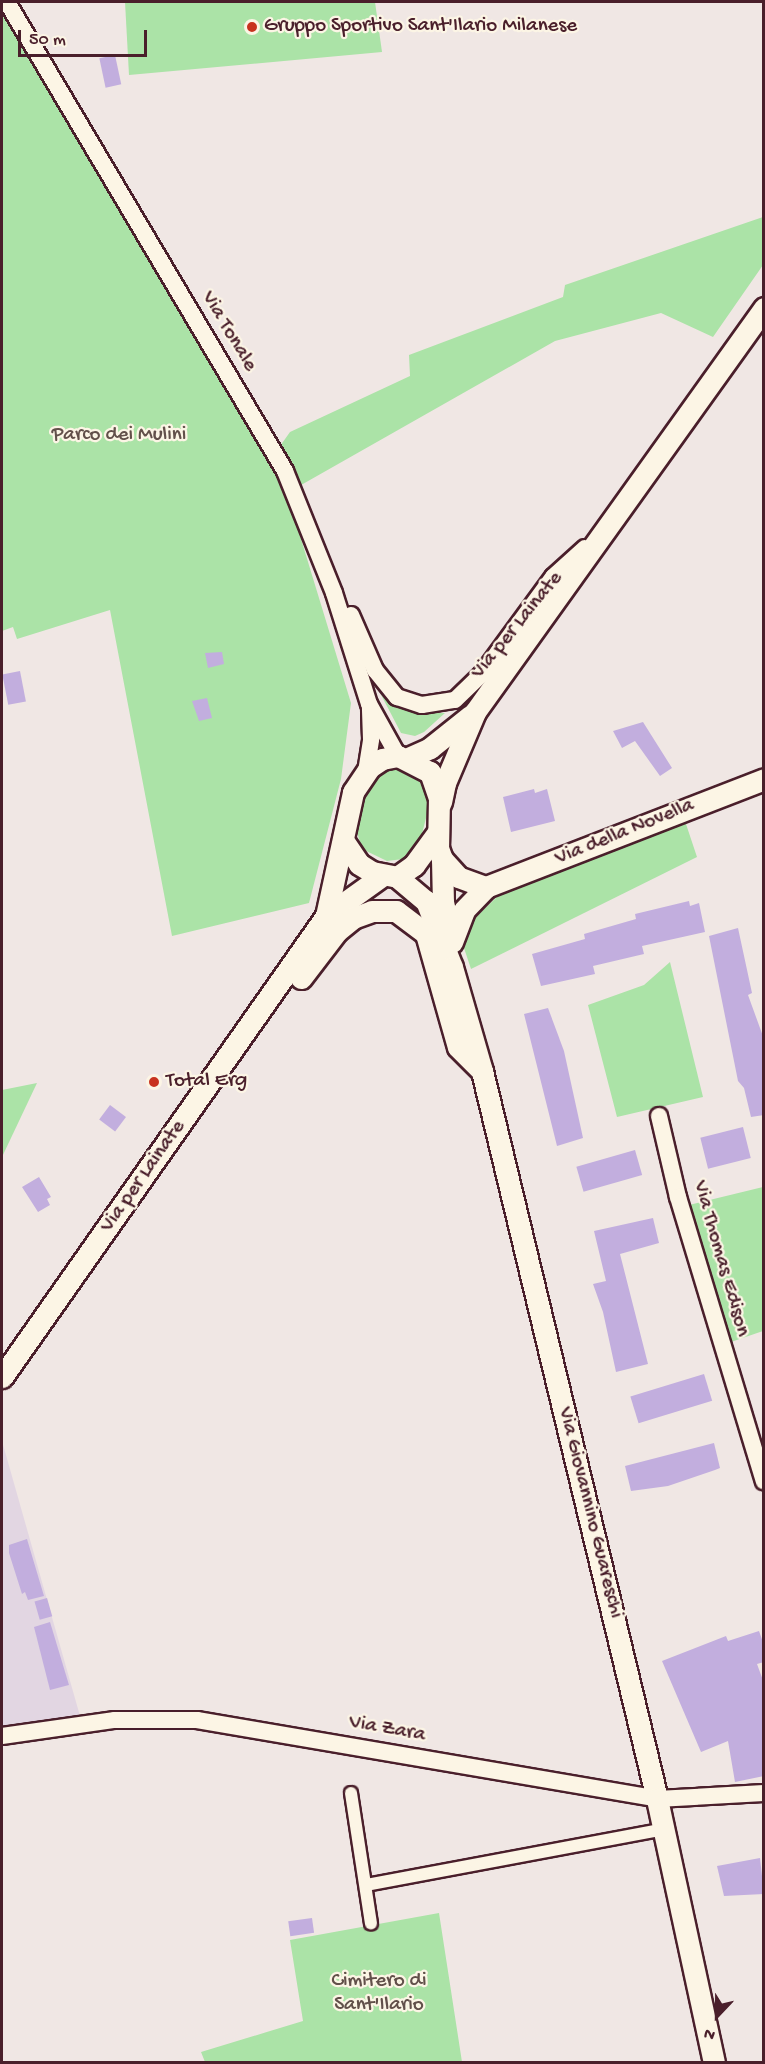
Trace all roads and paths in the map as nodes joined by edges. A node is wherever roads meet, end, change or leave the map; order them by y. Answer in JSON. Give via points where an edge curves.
{"nodes":[{"id":1,"x":7,"y":2,"type":"edge"},
{"id":2,"x":764,"y":308,"type":"edge"},
{"id":3,"x":609,"y":525,"type":"junction"},
{"id":4,"x":334,"y":593,"type":"junction"},
{"id":5,"x":369,"y":704,"type":"junction"},
{"id":6,"x":475,"y":712,"type":"junction"},
{"id":7,"x":403,"y":757,"type":"junction"},
{"id":8,"x":366,"y":772,"type":"junction"},
{"id":9,"x":764,"y":778,"type":"edge"},
{"id":10,"x":439,"y":823,"type":"junction"},
{"id":11,"x":343,"y":840,"type":"junction"},
{"id":12,"x":442,"y":859,"type":"junction"},
{"id":13,"x":390,"y":876,"type":"junction"},
{"id":14,"x":480,"y":893,"type":"junction"},
{"id":15,"x":435,"y":901,"type":"junction"},
{"id":16,"x":326,"y":916,"type":"junction"},
{"id":17,"x":452,"y":942,"type":"junction"},
{"id":18,"x":452,"y":967,"type":"junction"},
{"id":19,"x":482,"y":1071,"type":"junction"},
{"id":20,"x":206,"y":1090,"type":"junction"},
{"id":21,"x":659,"y":1116,"type":"dead end"},
{"id":22,"x":2,"y":1377,"type":"edge"},
{"id":23,"x":764,"y":1481,"type":"edge"},
{"id":24,"x":2,"y":1736,"type":"edge"},
{"id":25,"x":351,"y":1793,"type":"dead end"},
{"id":26,"x":764,"y":1793,"type":"edge"},
{"id":27,"x":657,"y":1799,"type":"junction"},
{"id":28,"x":664,"y":1829,"type":"junction"},
{"id":29,"x":366,"y":1885,"type":"junction"},
{"id":30,"x":371,"y":1923,"type":"dead end"},
{"id":31,"x":714,"y":2062,"type":"edge"}],
"edges":[{"from":1,"to":4,"type":"street","name":"Via Tonale","via":[[285,471]]},
{"from":2,"to":3,"type":"street","name":"Via per Lainate"},
{"from":3,"to":4,"type":"street","name":"Via per Lainate","via":[[553,578],[482,674],[455,700],[422,705],[397,698],[375,670],[349,611]]},
{"from":3,"to":6,"type":"street","name":"Via per Lainate"},
{"from":4,"to":5,"type":"street","name":"Via Tonale"},
{"from":5,"to":7,"type":"street"},
{"from":5,"to":8,"type":"street","via":[[371,739]]},
{"from":6,"to":7,"type":"street","name":"Via per Lainate","via":[[430,748]]},
{"from":6,"to":10,"type":"street","name":"Via per Lainate","via":[[445,783]]},
{"from":7,"to":8,"type":"street","via":[[382,759]]},
{"from":7,"to":10,"type":"street","name":"Via per Lainate","via":[[430,772],[436,784]]},
{"from":8,"to":11,"type":"street","via":[[353,792]]},
{"from":9,"to":14,"type":"street","name":"Via della Novella"},
{"from":10,"to":12,"type":"street","name":"Via per Lainate"},
{"from":10,"to":13,"type":"street","via":[[414,865]]},
{"from":11,"to":13,"type":"street","via":[[359,864]]},
{"from":11,"to":16,"type":"street","name":"Via per Lainate"},
{"from":12,"to":14,"type":"street"},
{"from":12,"to":15,"type":"street","name":"Via per Lainate"},
{"from":13,"to":15,"type":"street"},
{"from":13,"to":16,"type":"street","name":"Via per Lainate"},
{"from":14,"to":15,"type":"street","name":"Via della Novella"},
{"from":14,"to":17,"type":"street","via":[[464,910]]},
{"from":15,"to":17,"type":"street"},
{"from":15,"to":18,"type":"street"},
{"from":16,"to":20,"type":"street","name":"Via per Lainate"},
{"from":17,"to":18,"type":"street"},
{"from":18,"to":19,"type":"street","name":"Via Giovannino Guareschi"},
{"from":19,"to":20,"type":"street","via":[[458,1047],[426,934],[396,911],[372,911],[353,918],[338,931],[228,1075]]},
{"from":19,"to":27,"type":"street","name":"Via Giovannino Guareschi"},
{"from":20,"to":22,"type":"street","name":"Via per Lainate"},
{"from":21,"to":23,"type":"street","name":"Via Thomas Edison","via":[[678,1197]]},
{"from":24,"to":27,"type":"street","name":"Via Zara","via":[[125,1719],[197,1720]]},
{"from":25,"to":29,"type":"street"},
{"from":26,"to":27,"type":"street","name":"Via Zara"},
{"from":27,"to":28,"type":"street","name":"Via Giovannino Guareschi"},
{"from":28,"to":29,"type":"street"},
{"from":28,"to":31,"type":"street","name":"Via Giovannino Guareschi"},
{"from":29,"to":30,"type":"street"}]}
